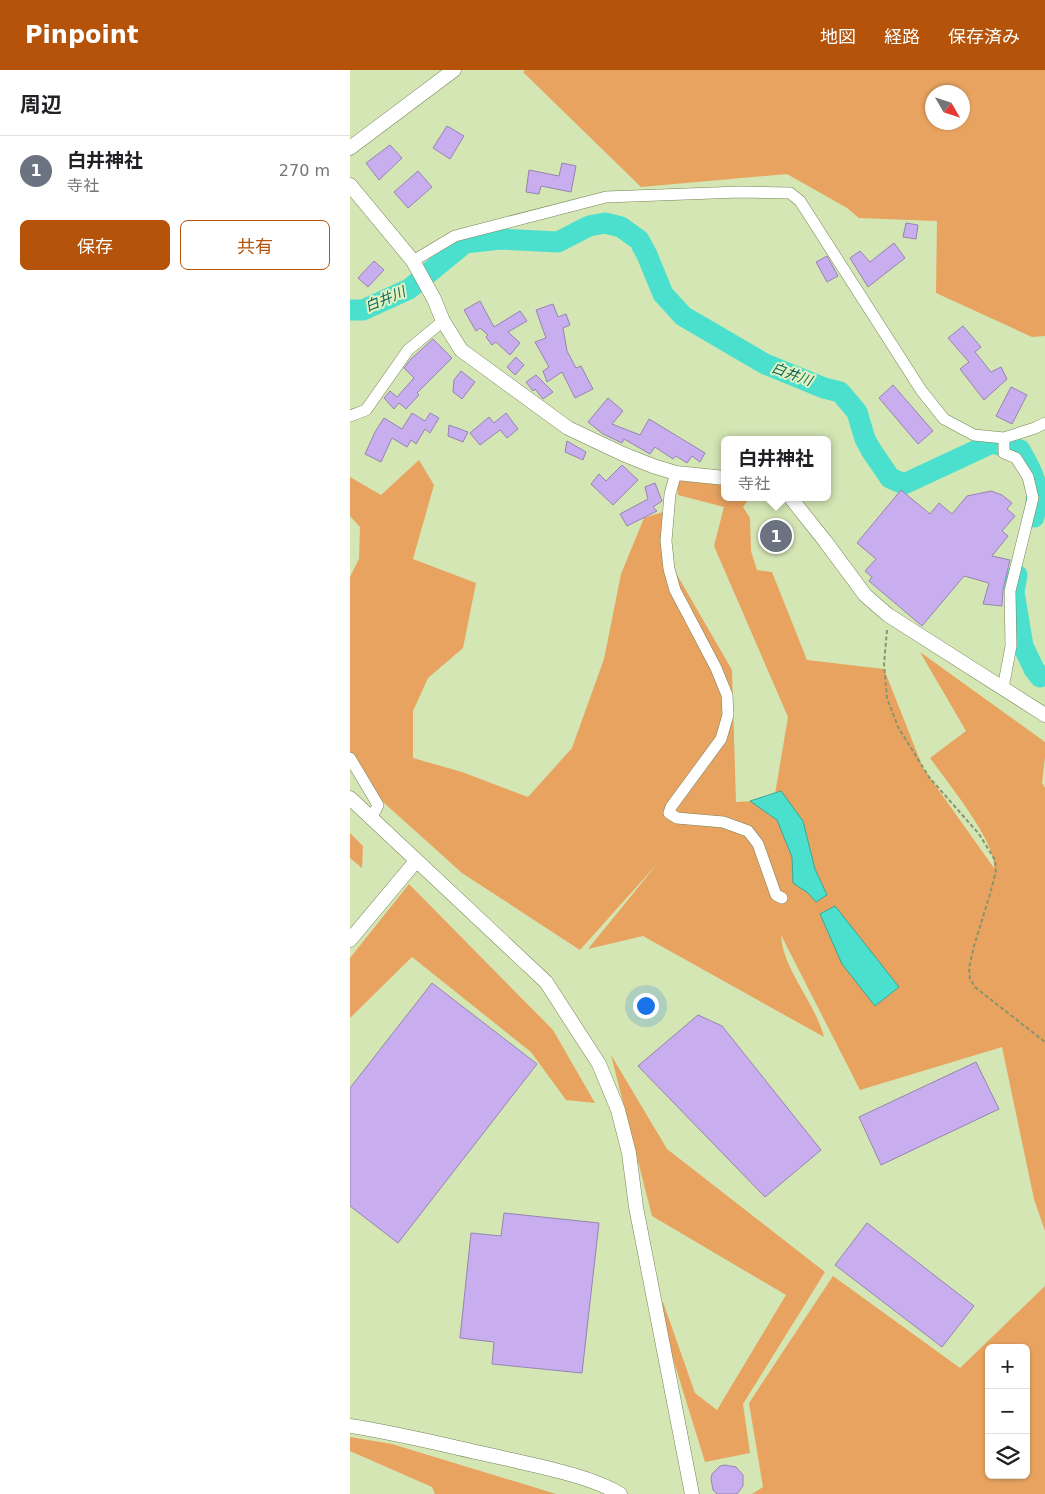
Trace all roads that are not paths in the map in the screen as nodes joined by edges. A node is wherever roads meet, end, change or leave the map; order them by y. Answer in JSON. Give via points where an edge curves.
{"nodes":[{"id":1,"x":454,"y":70,"type":"edge"},
{"id":2,"x":350,"y":148,"type":"edge"},
{"id":3,"x":350,"y":185,"type":"edge"},
{"id":4,"x":413,"y":261,"type":"junction"},
{"id":5,"x":443,"y":321,"type":"junction"},
{"id":6,"x":350,"y":416,"type":"edge"},
{"id":7,"x":1045,"y":424,"type":"edge"},
{"id":8,"x":1004,"y":438,"type":"junction"},
{"id":9,"x":676,"y":473,"type":"junction"},
{"id":10,"x":721,"y":478,"type":"edge"},
{"id":11,"x":793,"y":501,"type":"edge"},
{"id":12,"x":1003,"y":688,"type":"junction"},
{"id":13,"x":1045,"y":715,"type":"edge"},
{"id":14,"x":350,"y":758,"type":"edge"},
{"id":15,"x":350,"y":798,"type":"edge"},
{"id":16,"x":372,"y":820,"type":"junction"},
{"id":17,"x":416,"y":861,"type":"junction"},
{"id":18,"x":782,"y":898,"type":"dead end"},
{"id":19,"x":350,"y":940,"type":"edge"},
{"id":20,"x":350,"y":1426,"type":"edge"},
{"id":21,"x":620,"y":1494,"type":"edge"},
{"id":22,"x":692,"y":1494,"type":"edge"}],
"edges":[{"from":1,"to":2,"type":"street"},
{"from":3,"to":4,"type":"street"},
{"from":4,"to":5,"type":"street"},
{"from":4,"to":8,"type":"street","via":[[455,236],[606,197],[790,193],[800,201],[921,390],[944,419],[974,435]]},
{"from":5,"to":6,"type":"street","via":[[408,350],[366,410]]},
{"from":5,"to":9,"type":"street","via":[[461,350],[568,428],[623,454]]},
{"from":7,"to":8,"type":"street"},
{"from":8,"to":12,"type":"street","via":[[1004,453],[1016,458],[1028,477],[1033,498],[1010,591],[1011,646]]},
{"from":9,"to":10,"type":"street"},
{"from":9,"to":18,"type":"street","via":[[670,494],[666,541],[669,569],[675,590],[716,668],[726,695],[728,715],[721,739],[669,813],[677,818],[723,822],[748,831],[758,844],[776,895]]},
{"from":11,"to":12,"type":"street","via":[[865,595],[888,614]]},
{"from":12,"to":13,"type":"street"},
{"from":14,"to":16,"type":"street","via":[[378,805]]},
{"from":15,"to":16,"type":"street"},
{"from":16,"to":17,"type":"street"},
{"from":17,"to":19,"type":"street"},
{"from":17,"to":22,"type":"street","via":[[546,982],[600,1064],[618,1110],[629,1153],[636,1207]]},
{"from":20,"to":21,"type":"street","via":[[526,1464],[577,1477]]}]}
